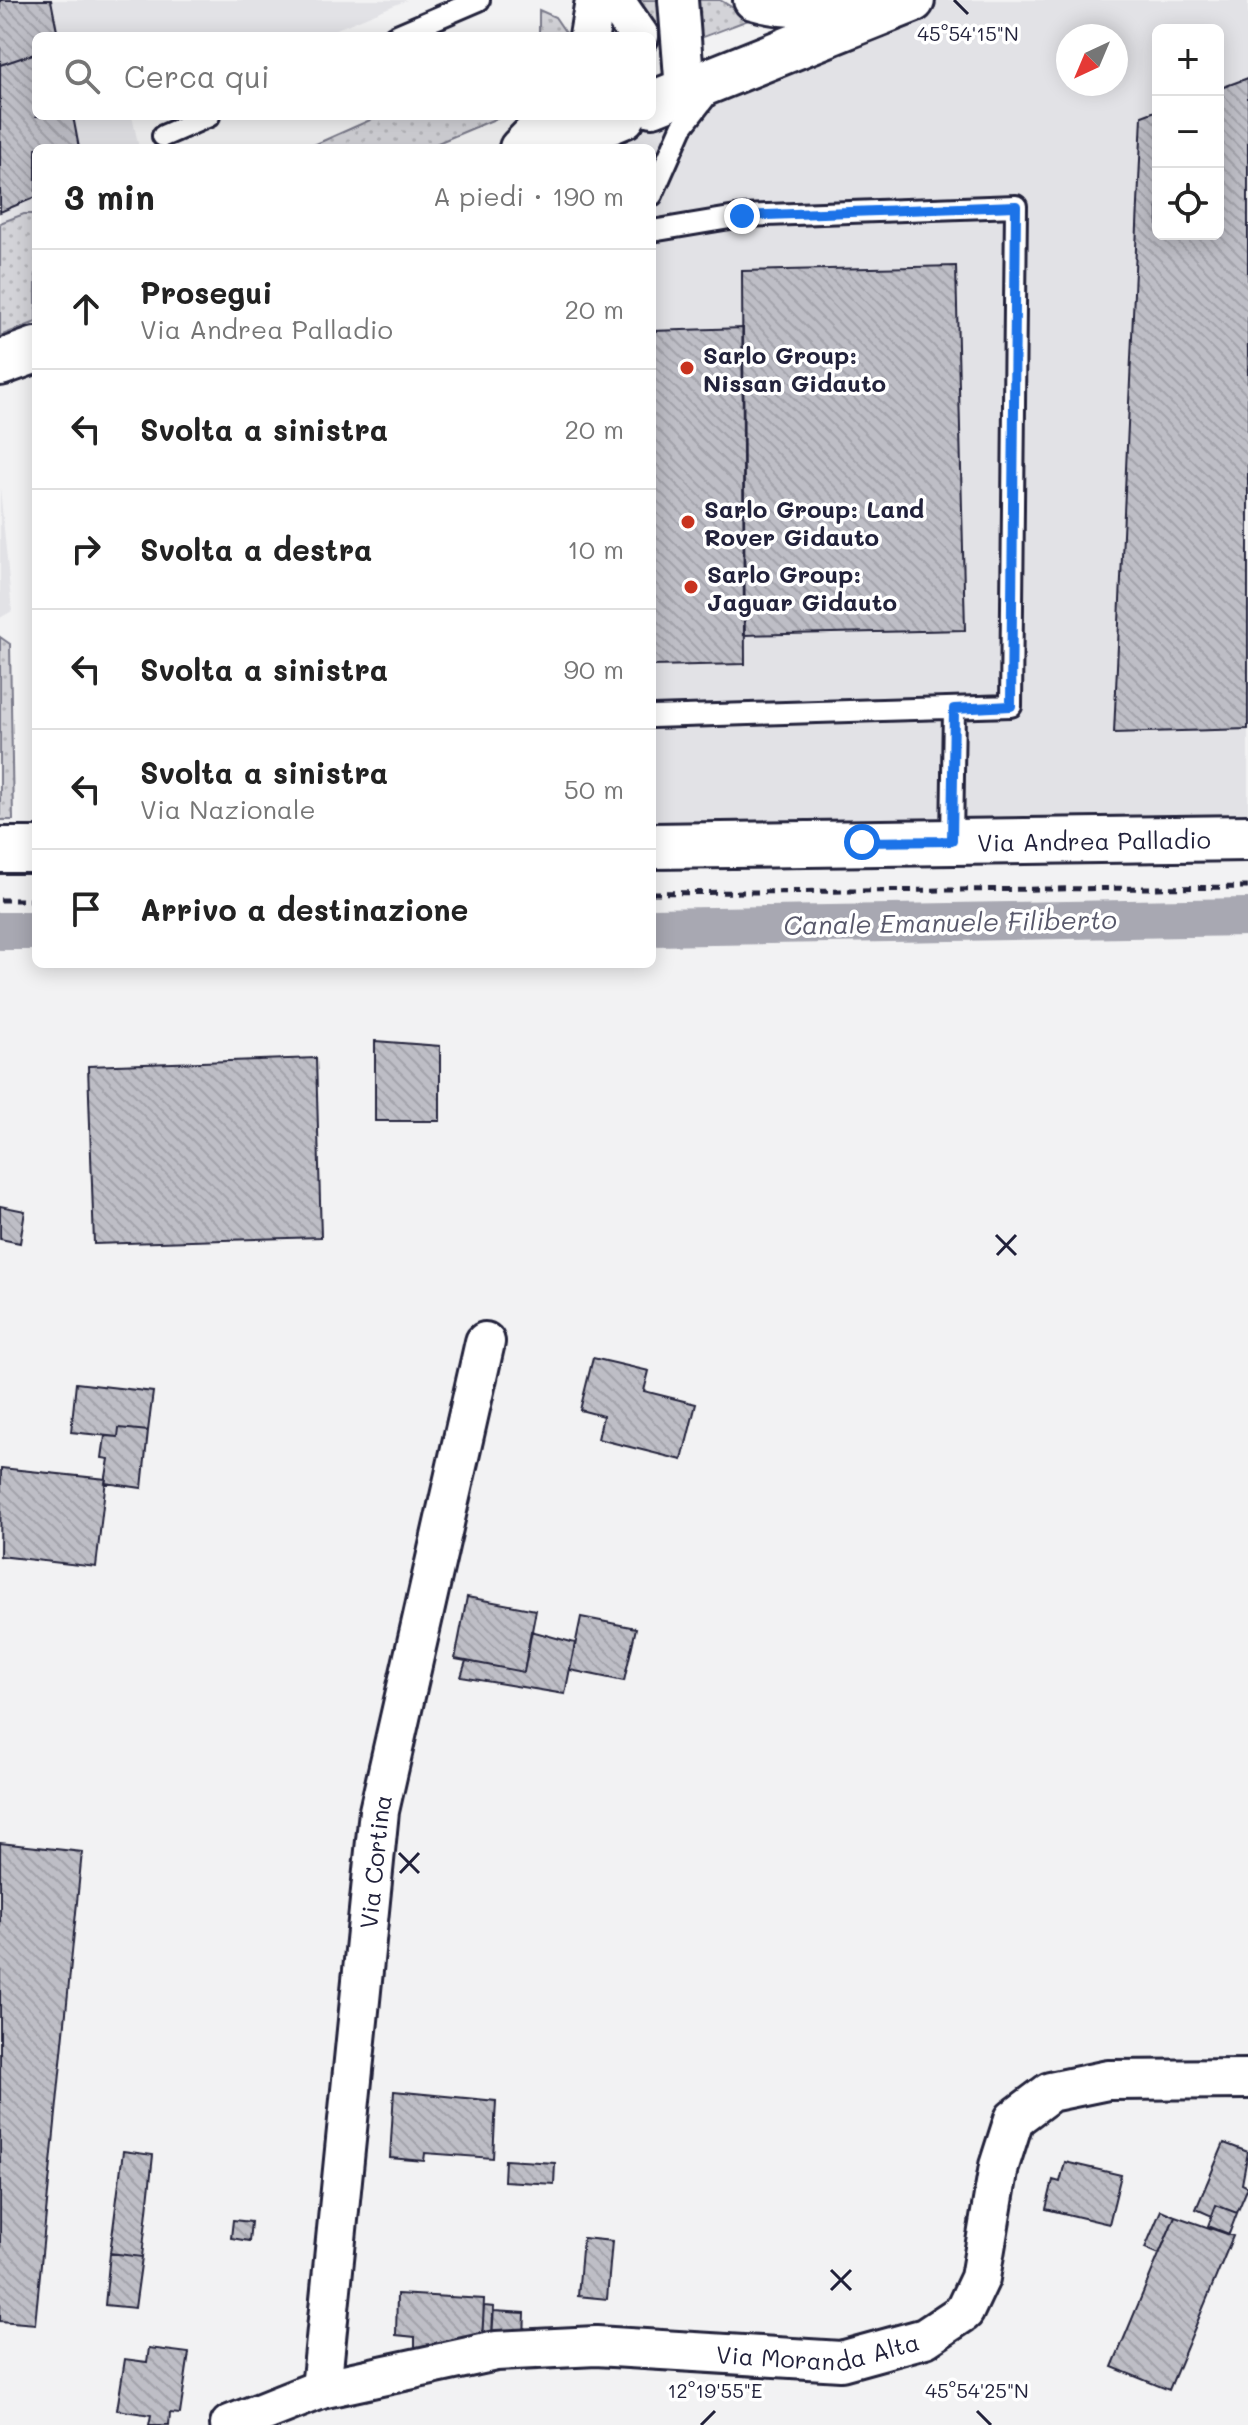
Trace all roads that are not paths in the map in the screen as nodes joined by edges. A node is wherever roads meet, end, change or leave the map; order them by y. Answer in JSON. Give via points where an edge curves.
{"nodes":[{"id":1,"x":479,"y":0,"type":"edge"},
{"id":2,"x":595,"y":0,"type":"edge"},
{"id":3,"x":614,"y":0,"type":"edge"},
{"id":4,"x":678,"y":0,"type":"edge"},
{"id":5,"x":753,"y":0,"type":"edge"},
{"id":6,"x":854,"y":0,"type":"edge"},
{"id":7,"x":912,"y":0,"type":"edge"},
{"id":8,"x":404,"y":32,"type":"edge"},
{"id":9,"x":590,"y":32,"type":"edge"},
{"id":10,"x":636,"y":32,"type":"edge"},
{"id":11,"x":656,"y":55,"type":"edge"},
{"id":12,"x":687,"y":90,"type":"edge"},
{"id":13,"x":200,"y":120,"type":"edge"},
{"id":14,"x":546,"y":120,"type":"edge"},
{"id":15,"x":613,"y":120,"type":"edge"},
{"id":16,"x":163,"y":136,"type":"dead end"},
{"id":17,"x":523,"y":144,"type":"edge"},
{"id":18,"x":556,"y":144,"type":"edge"},
{"id":19,"x":656,"y":186,"type":"edge"},
{"id":20,"x":656,"y":230,"type":"edge"},
{"id":21,"x":32,"y":351,"type":"edge"},
{"id":22,"x":0,"y":363,"type":"edge"},
{"id":23,"x":954,"y":709,"type":"junction"},
{"id":24,"x":656,"y":717,"type":"edge"},
{"id":25,"x":1248,"y":838,"type":"edge"},
{"id":26,"x":952,"y":841,"type":"junction"},
{"id":27,"x":656,"y":846,"type":"edge"},
{"id":28,"x":0,"y":850,"type":"edge"},
{"id":29,"x":32,"y":850,"type":"edge"},
{"id":30,"x":485,"y":1342,"type":"dead end"},
{"id":31,"x":1248,"y":2079,"type":"edge"},
{"id":32,"x":321,"y":2389,"type":"junction"},
{"id":33,"x":230,"y":2425,"type":"edge"}],
"edges":[{"from":1,"to":8,"type":"lane"},
{"from":2,"to":9,"type":"street"},
{"from":3,"to":10,"type":"street"},
{"from":4,"to":12,"type":"street"},
{"from":5,"to":6,"type":"street","via":[[806,10]]},
{"from":7,"to":12,"type":"street"},
{"from":11,"to":12,"type":"street"},
{"from":12,"to":19,"type":"lane","via":[[682,127]]},
{"from":13,"to":16,"type":"lane"},
{"from":14,"to":17,"type":"street"},
{"from":15,"to":18,"type":"street"},
{"from":20,"to":23,"type":"lane","via":[[742,216],[1016,206],[1011,706]]},
{"from":21,"to":22,"type":"street"},
{"from":23,"to":24,"type":"lane"},
{"from":23,"to":26,"type":"lane"},
{"from":25,"to":26,"type":"street","name":"Via Andrea Palladio"},
{"from":26,"to":27,"type":"street","name":"Via Andrea Palladio"},
{"from":28,"to":29,"type":"street"},
{"from":30,"to":32,"type":"street","name":"Via Cortina","via":[[379,1811]]},
{"from":31,"to":32,"type":"street","name":"Via Moranda Alta","via":[[1108,2080],[1050,2092],[1014,2119],[999,2166],[980,2278],[964,2312],[925,2338],[841,2361],[596,2346],[496,2351]]},
{"from":32,"to":33,"type":"street","name":"Via Moranda Alta"}]}
